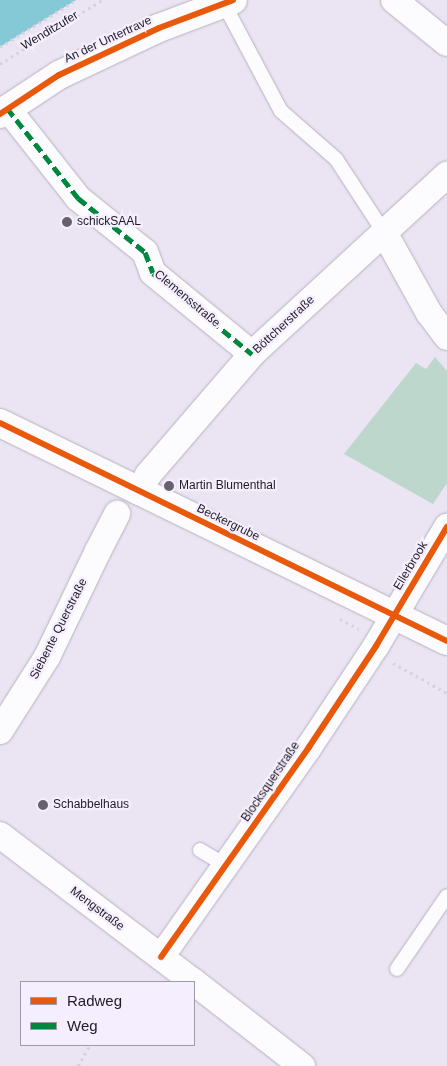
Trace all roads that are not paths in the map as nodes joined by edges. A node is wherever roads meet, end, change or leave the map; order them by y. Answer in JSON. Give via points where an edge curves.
{"nodes":[{"id":1,"x":394,"y":0,"type":"edge"},
{"id":2,"x":228,"y":2,"type":"edge"},
{"id":3,"x":447,"y":43,"type":"edge"},
{"id":4,"x":4,"y":111,"type":"edge"},
{"id":5,"x":447,"y":175,"type":"edge"},
{"id":6,"x":384,"y":234,"type":"junction"},
{"id":7,"x":447,"y":337,"type":"edge"},
{"id":8,"x":252,"y":354,"type":"junction"},
{"id":9,"x":0,"y":422,"type":"edge"},
{"id":10,"x":135,"y":490,"type":"junction"},
{"id":11,"x":447,"y":527,"type":"edge"},
{"id":12,"x":394,"y":615,"type":"junction"},
{"id":13,"x":447,"y":641,"type":"edge"},
{"id":14,"x":0,"y":731,"type":"edge"},
{"id":15,"x":0,"y":835,"type":"edge"},
{"id":16,"x":200,"y":850,"type":"dead end"},
{"id":17,"x":227,"y":866,"type":"junction"},
{"id":18,"x":447,"y":896,"type":"edge"},
{"id":19,"x":161,"y":957,"type":"junction"},
{"id":20,"x":397,"y":969,"type":"dead end"},
{"id":21,"x":193,"y":981,"type":"edge"},
{"id":22,"x":195,"y":983,"type":"edge"},
{"id":23,"x":302,"y":1066,"type":"edge"}],
"edges":[{"from":1,"to":3,"type":"street"},
{"from":2,"to":4,"type":"street","name":"An der Untertrave","via":[[159,28],[68,71]]},
{"from":2,"to":6,"type":"lane","via":[[281,111],[336,159]]},
{"from":4,"to":8,"type":"street","name":"Clemensstraße","via":[[78,198],[145,252],[153,273]]},
{"from":5,"to":6,"type":"street","name":"Böttcherstraße"},
{"from":6,"to":7,"type":"street","via":[[429,313]]},
{"from":6,"to":8,"type":"street","name":"Böttcherstraße"},
{"from":8,"to":10,"type":"street","name":"Böttcherstraße"},
{"from":9,"to":10,"type":"street","name":"Beckergrube"},
{"from":10,"to":12,"type":"street","name":"Beckergrube"},
{"from":10,"to":14,"type":"street","name":"Siebente Querstraße","via":[[117,513],[47,656]]},
{"from":11,"to":12,"type":"street","name":"Ellerbrook"},
{"from":12,"to":13,"type":"street","name":"Beckergrube"},
{"from":12,"to":17,"type":"street","name":"Blocksquerstraße"},
{"from":15,"to":19,"type":"street","name":"Mengstraße"},
{"from":16,"to":17,"type":"lane"},
{"from":17,"to":19,"type":"street","name":"Blocksquerstraße"},
{"from":18,"to":20,"type":"lane"},
{"from":19,"to":21,"type":"street","name":"Mengstraße"},
{"from":22,"to":23,"type":"street","name":"Mengstraße"}]}
